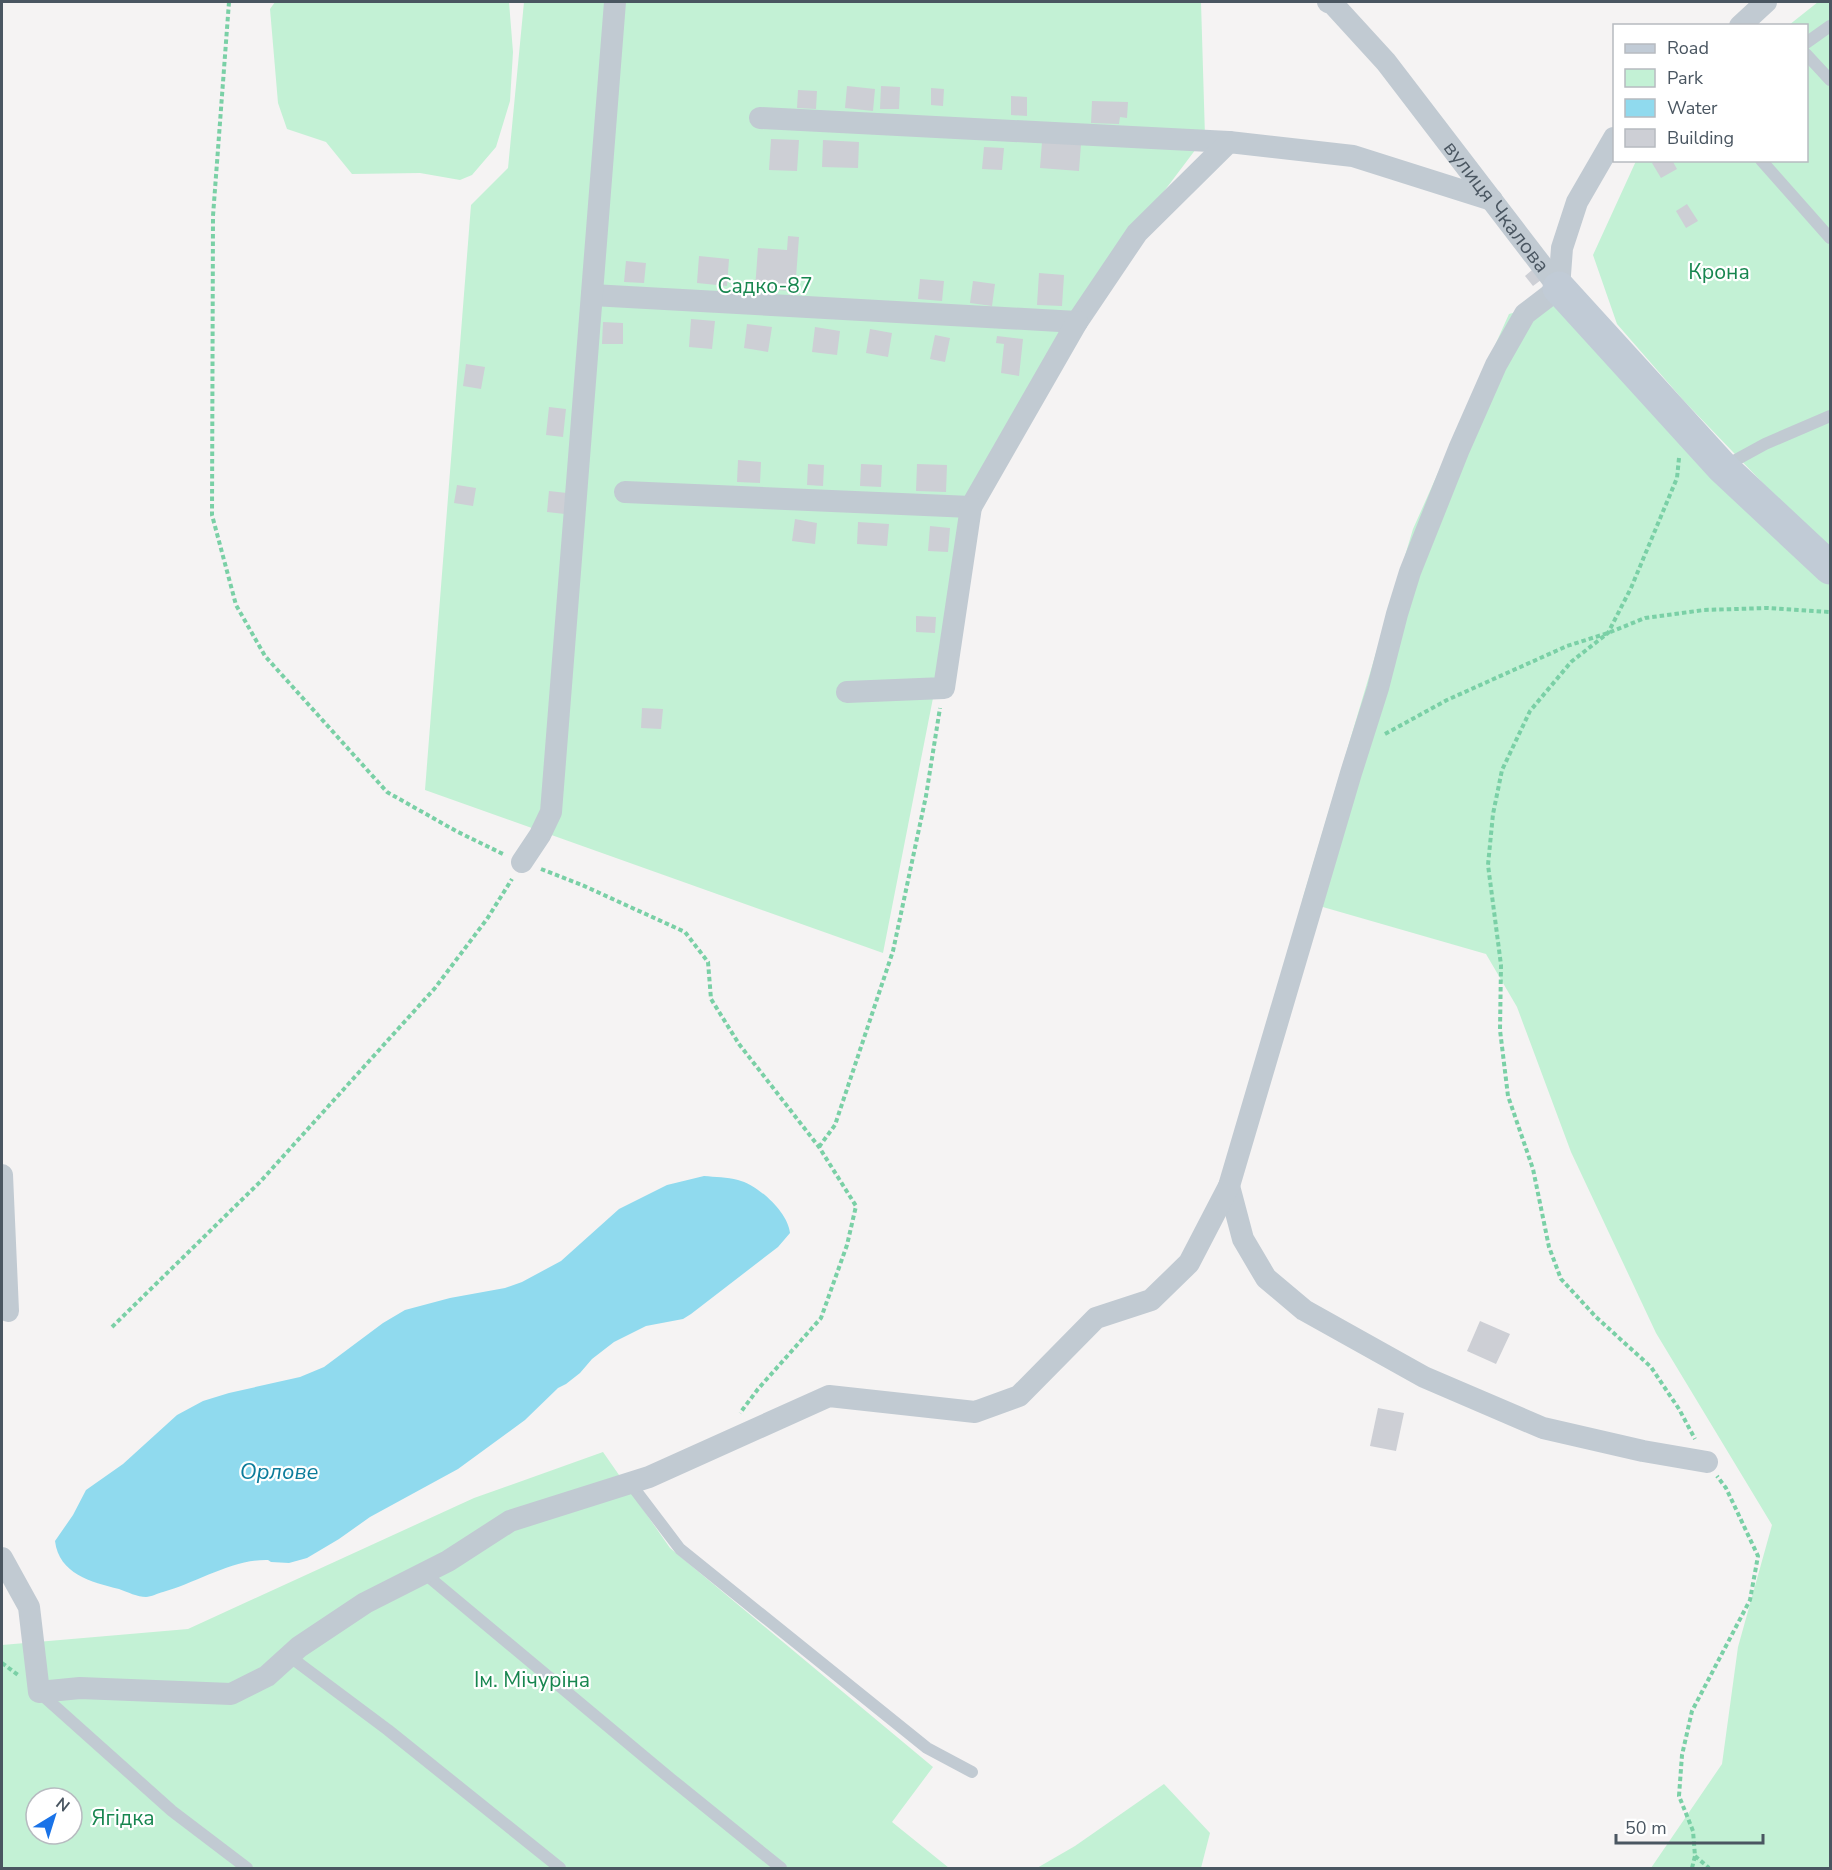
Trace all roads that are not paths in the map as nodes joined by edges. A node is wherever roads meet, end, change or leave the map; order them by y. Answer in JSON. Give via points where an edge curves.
{"nodes":[{"id":1,"x":615,"y":2,"type":"edge"},
{"id":2,"x":1328,"y":2,"type":"edge"},
{"id":3,"x":1766,"y":2,"type":"edge"},
{"id":4,"x":1742,"y":24,"type":"edge"},
{"id":5,"x":1830,"y":26,"type":"edge"},
{"id":6,"x":1808,"y":42,"type":"edge"},
{"id":7,"x":1808,"y":56,"type":"edge"},
{"id":8,"x":1830,"y":80,"type":"edge"},
{"id":9,"x":760,"y":118,"type":"dead end"},
{"id":10,"x":1613,"y":140,"type":"edge"},
{"id":11,"x":1229,"y":142,"type":"junction"},
{"id":12,"x":1763,"y":162,"type":"edge"},
{"id":13,"x":1492,"y":200,"type":"junction"},
{"id":14,"x":1830,"y":238,"type":"edge"},
{"id":15,"x":1559,"y":288,"type":"junction"},
{"id":16,"x":592,"y":295,"type":"junction"},
{"id":17,"x":1077,"y":322,"type":"junction"},
{"id":18,"x":1830,"y":416,"type":"edge"},
{"id":19,"x":1722,"y":467,"type":"junction"},
{"id":20,"x":625,"y":492,"type":"dead end"},
{"id":21,"x":971,"y":507,"type":"junction"},
{"id":22,"x":1830,"y":568,"type":"edge"},
{"id":23,"x":847,"y":692,"type":"dead end"},
{"id":24,"x":522,"y":862,"type":"road end"},
{"id":25,"x":2,"y":1175,"type":"edge"},
{"id":26,"x":1229,"y":1186,"type":"junction"},
{"id":27,"x":8,"y":1311,"type":"dead end"},
{"id":28,"x":1707,"y":1462,"type":"road end"},
{"id":29,"x":630,"y":1483,"type":"junction"},
{"id":30,"x":2,"y":1558,"type":"edge"},
{"id":31,"x":424,"y":1573,"type":"junction"},
{"id":32,"x":290,"y":1656,"type":"junction"},
{"id":33,"x":39,"y":1692,"type":"junction"},
{"id":34,"x":972,"y":1772,"type":"dead end"},
{"id":35,"x":247,"y":1869,"type":"edge"},
{"id":36,"x":560,"y":1869,"type":"edge"},
{"id":37,"x":781,"y":1869,"type":"edge"}],
"edges":[{"from":1,"to":16,"type":"street"},
{"from":2,"to":13,"type":"street","name":"вулиця Чкалова","via":[[1386,62]]},
{"from":3,"to":4,"type":"street"},
{"from":5,"to":6,"type":"lane"},
{"from":7,"to":8,"type":"lane"},
{"from":9,"to":11,"type":"street"},
{"from":10,"to":15,"type":"street","name":"вулиця Чкалова","via":[[1577,202],[1562,248]]},
{"from":11,"to":13,"type":"street","via":[[1353,156]]},
{"from":11,"to":17,"type":"street","via":[[1137,233]]},
{"from":12,"to":14,"type":"lane"},
{"from":13,"to":15,"type":"street","name":"вулиця Чкалова"},
{"from":15,"to":19,"type":"street"},
{"from":15,"to":26,"type":"street","via":[[1525,314],[1496,365],[1410,572]]},
{"from":16,"to":17,"type":"street"},
{"from":16,"to":24,"type":"street","via":[[551,812]]},
{"from":17,"to":21,"type":"street"},
{"from":18,"to":19,"type":"lane"},
{"from":19,"to":22,"type":"street"},
{"from":20,"to":21,"type":"street"},
{"from":21,"to":23,"type":"street","via":[[944,688]]},
{"from":25,"to":27,"type":"street"},
{"from":26,"to":28,"type":"street","via":[[1243,1239],[1266,1278],[1304,1310],[1424,1377],[1544,1428]]},
{"from":26,"to":29,"type":"street","via":[[1189,1263],[1151,1300],[1096,1318],[1020,1396],[975,1412],[829,1396]]},
{"from":29,"to":31,"type":"street","via":[[510,1521]]},
{"from":29,"to":34,"type":"lane","via":[[680,1549],[927,1748]]},
{"from":30,"to":33,"type":"street","via":[[29,1607]]},
{"from":31,"to":32,"type":"street","via":[[365,1603]]},
{"from":31,"to":37,"type":"lane"},
{"from":32,"to":33,"type":"street","via":[[267,1676],[231,1694],[80,1688]]},
{"from":32,"to":36,"type":"lane"},
{"from":33,"to":35,"type":"lane","via":[[172,1811]]}]}
